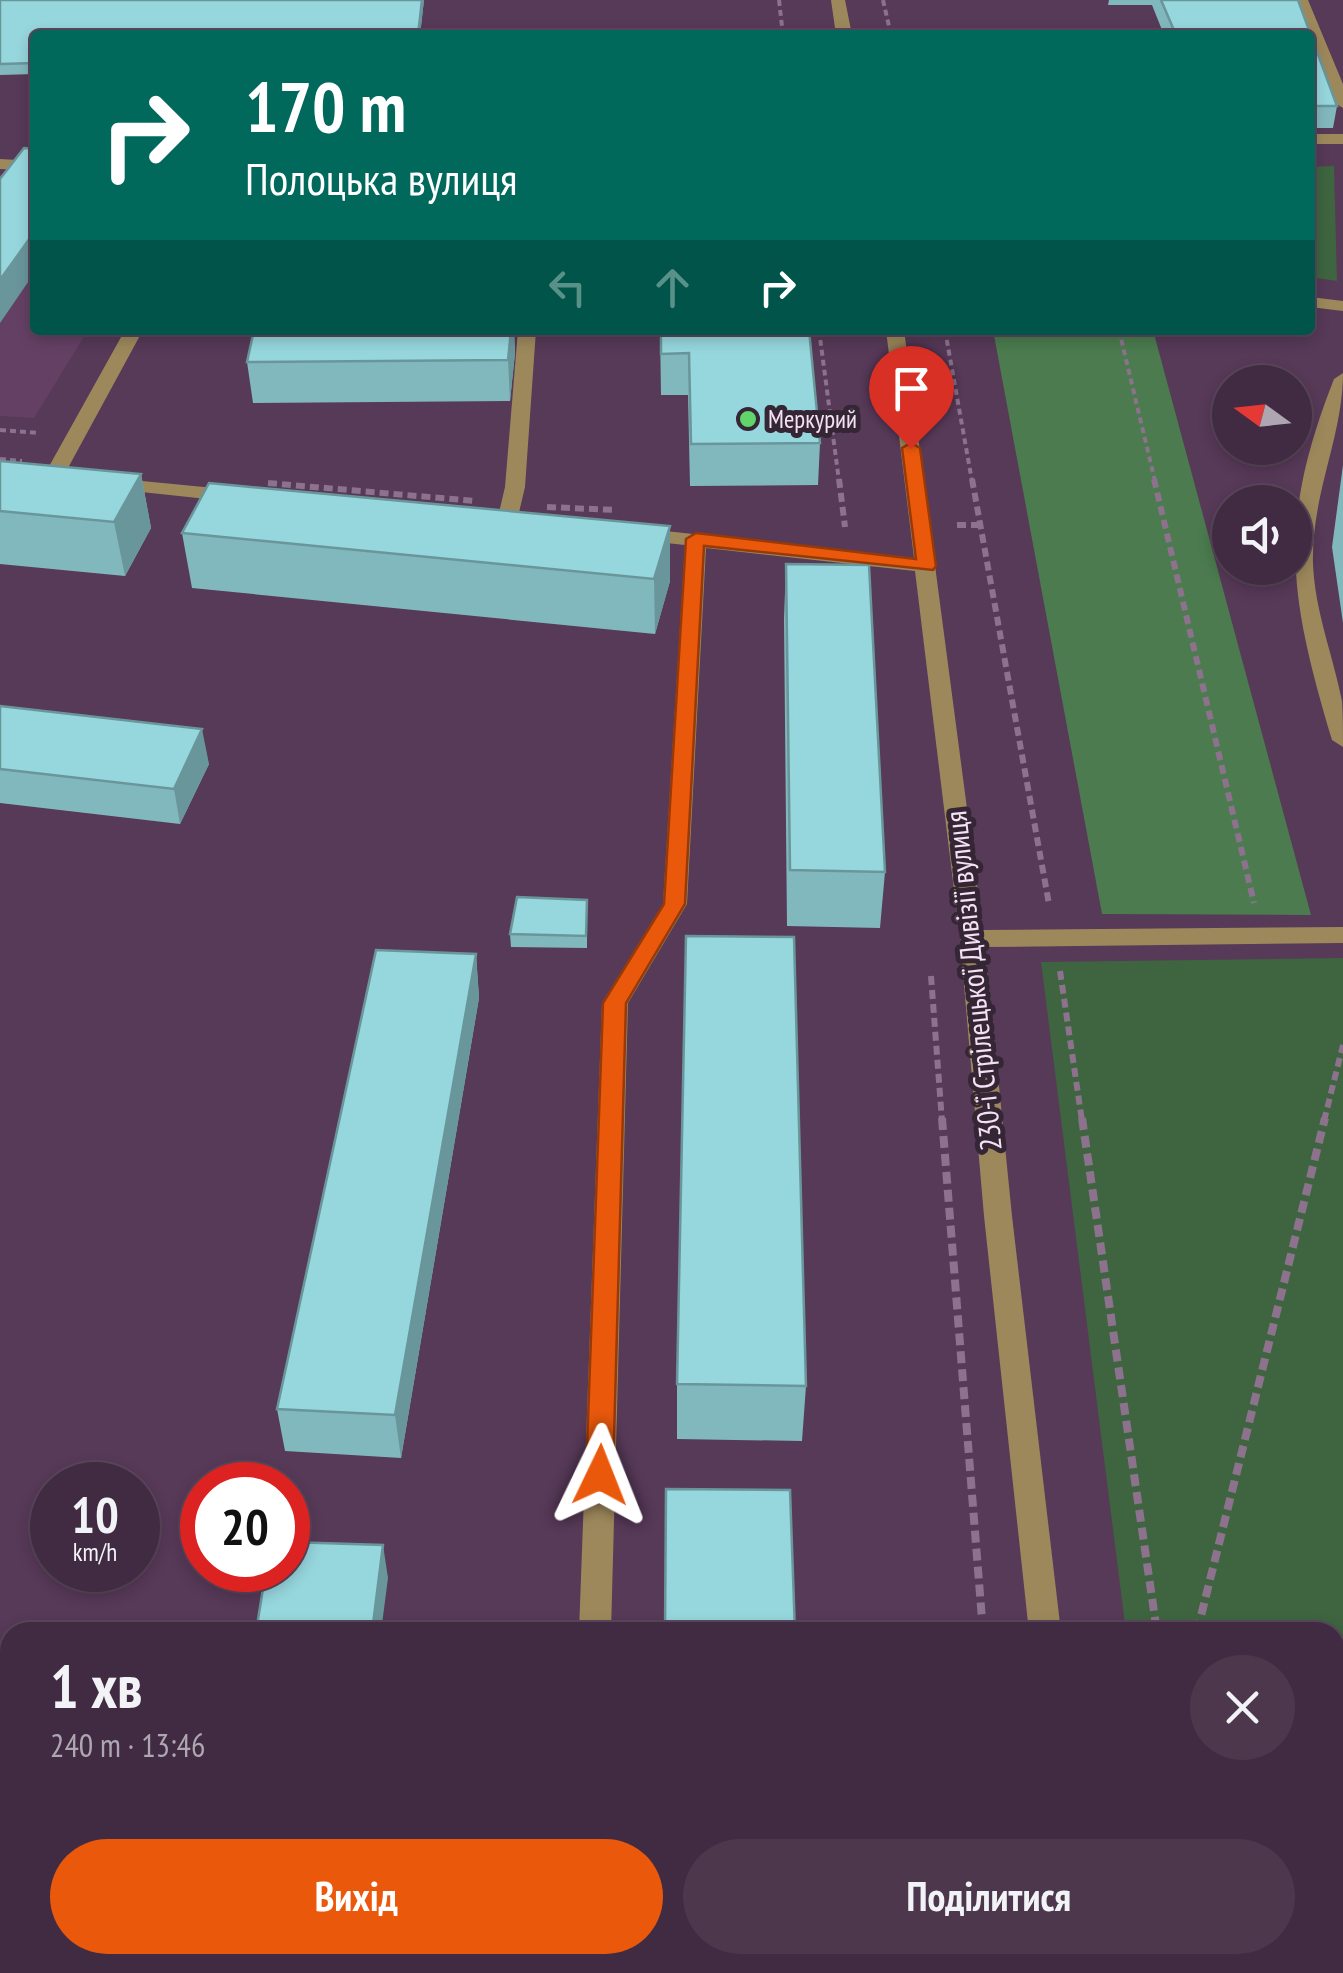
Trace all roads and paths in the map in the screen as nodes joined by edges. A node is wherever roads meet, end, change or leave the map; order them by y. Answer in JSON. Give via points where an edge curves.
{"nodes":[{"id":1,"x":778,"y":0,"type":"edge"},
{"id":2,"x":838,"y":0,"type":"edge"},
{"id":3,"x":883,"y":0,"type":"edge"},
{"id":4,"x":1301,"y":0,"type":"edge"},
{"id":5,"x":782,"y":30,"type":"edge"},
{"id":6,"x":843,"y":30,"type":"edge"},
{"id":7,"x":890,"y":30,"type":"edge"},
{"id":8,"x":1313,"y":30,"type":"edge"},
{"id":9,"x":1315,"y":34,"type":"edge"},
{"id":10,"x":1343,"y":102,"type":"edge"},
{"id":11,"x":1315,"y":139,"type":"edge"},
{"id":12,"x":1343,"y":139,"type":"edge"},
{"id":13,"x":0,"y":164,"type":"edge"},
{"id":14,"x":30,"y":166,"type":"edge"},
{"id":15,"x":1315,"y":303,"type":"edge"},
{"id":16,"x":1343,"y":306,"type":"edge"},
{"id":17,"x":132,"y":335,"type":"edge"},
{"id":18,"x":528,"y":335,"type":"edge"},
{"id":19,"x":820,"y":335,"type":"edge"},
{"id":20,"x":896,"y":335,"type":"edge"},
{"id":21,"x":946,"y":335,"type":"edge"},
{"id":22,"x":1119,"y":335,"type":"edge"},
{"id":23,"x":1343,"y":379,"type":"edge"},
{"id":24,"x":250,"y":497,"type":"edge"},
{"id":25,"x":506,"y":521,"type":"edge"},
{"id":26,"x":612,"y":531,"type":"edge"},
{"id":27,"x":696,"y":539,"type":"junction"},
{"id":28,"x":875,"y":562,"type":"junction"},
{"id":29,"x":926,"y":566,"type":"junction"},
{"id":30,"x":1343,"y":740,"type":"edge"},
{"id":31,"x":1262,"y":935,"type":"junction"},
{"id":32,"x":1343,"y":935,"type":"edge"},
{"id":33,"x":1055,"y":937,"type":"junction"},
{"id":34,"x":972,"y":939,"type":"junction"},
{"id":35,"x":930,"y":965,"type":"dead end"},
{"id":36,"x":1343,"y":1045,"type":"edge"},
{"id":37,"x":595,"y":1622,"type":"edge"},
{"id":38,"x":982,"y":1622,"type":"edge"},
{"id":39,"x":1044,"y":1622,"type":"edge"},
{"id":40,"x":1156,"y":1622,"type":"edge"},
{"id":41,"x":1199,"y":1622,"type":"edge"}],
"edges":[{"from":1,"to":5,"type":"path"},
{"from":2,"to":6,"type":"street"},
{"from":3,"to":7,"type":"path"},
{"from":4,"to":8,"type":"street"},
{"from":9,"to":10,"type":"street"},
{"from":11,"to":12,"type":"street"},
{"from":13,"to":14,"type":"street"},
{"from":15,"to":16,"type":"street"},
{"from":17,"to":24,"type":"street","via":[[62,480]]},
{"from":18,"to":25,"type":"street","via":[[515,487]]},
{"from":19,"to":28,"type":"path","via":[[845,531]]},
{"from":20,"to":29,"type":"street","name":"230-ї Стрілецької Дивізії вулиця"},
{"from":21,"to":33,"type":"path"},
{"from":22,"to":31,"type":"path"},
{"from":23,"to":30,"type":"street","via":[[1315,458],[1302,546],[1315,646]]},
{"from":26,"to":27,"type":"street"},
{"from":27,"to":28,"type":"street"},
{"from":27,"to":37,"type":"street","via":[[674,904],[614,1003]]},
{"from":28,"to":29,"type":"street"},
{"from":29,"to":34,"type":"street","name":"230-ї Стрілецької Дивізії вулиця"},
{"from":31,"to":32,"type":"street"},
{"from":31,"to":33,"type":"street"},
{"from":33,"to":34,"type":"street"},
{"from":33,"to":40,"type":"path"},
{"from":34,"to":39,"type":"street","name":"230-ї Стрілецької Дивізії вулиця"},
{"from":35,"to":38,"type":"path"},
{"from":36,"to":41,"type":"path"}]}
